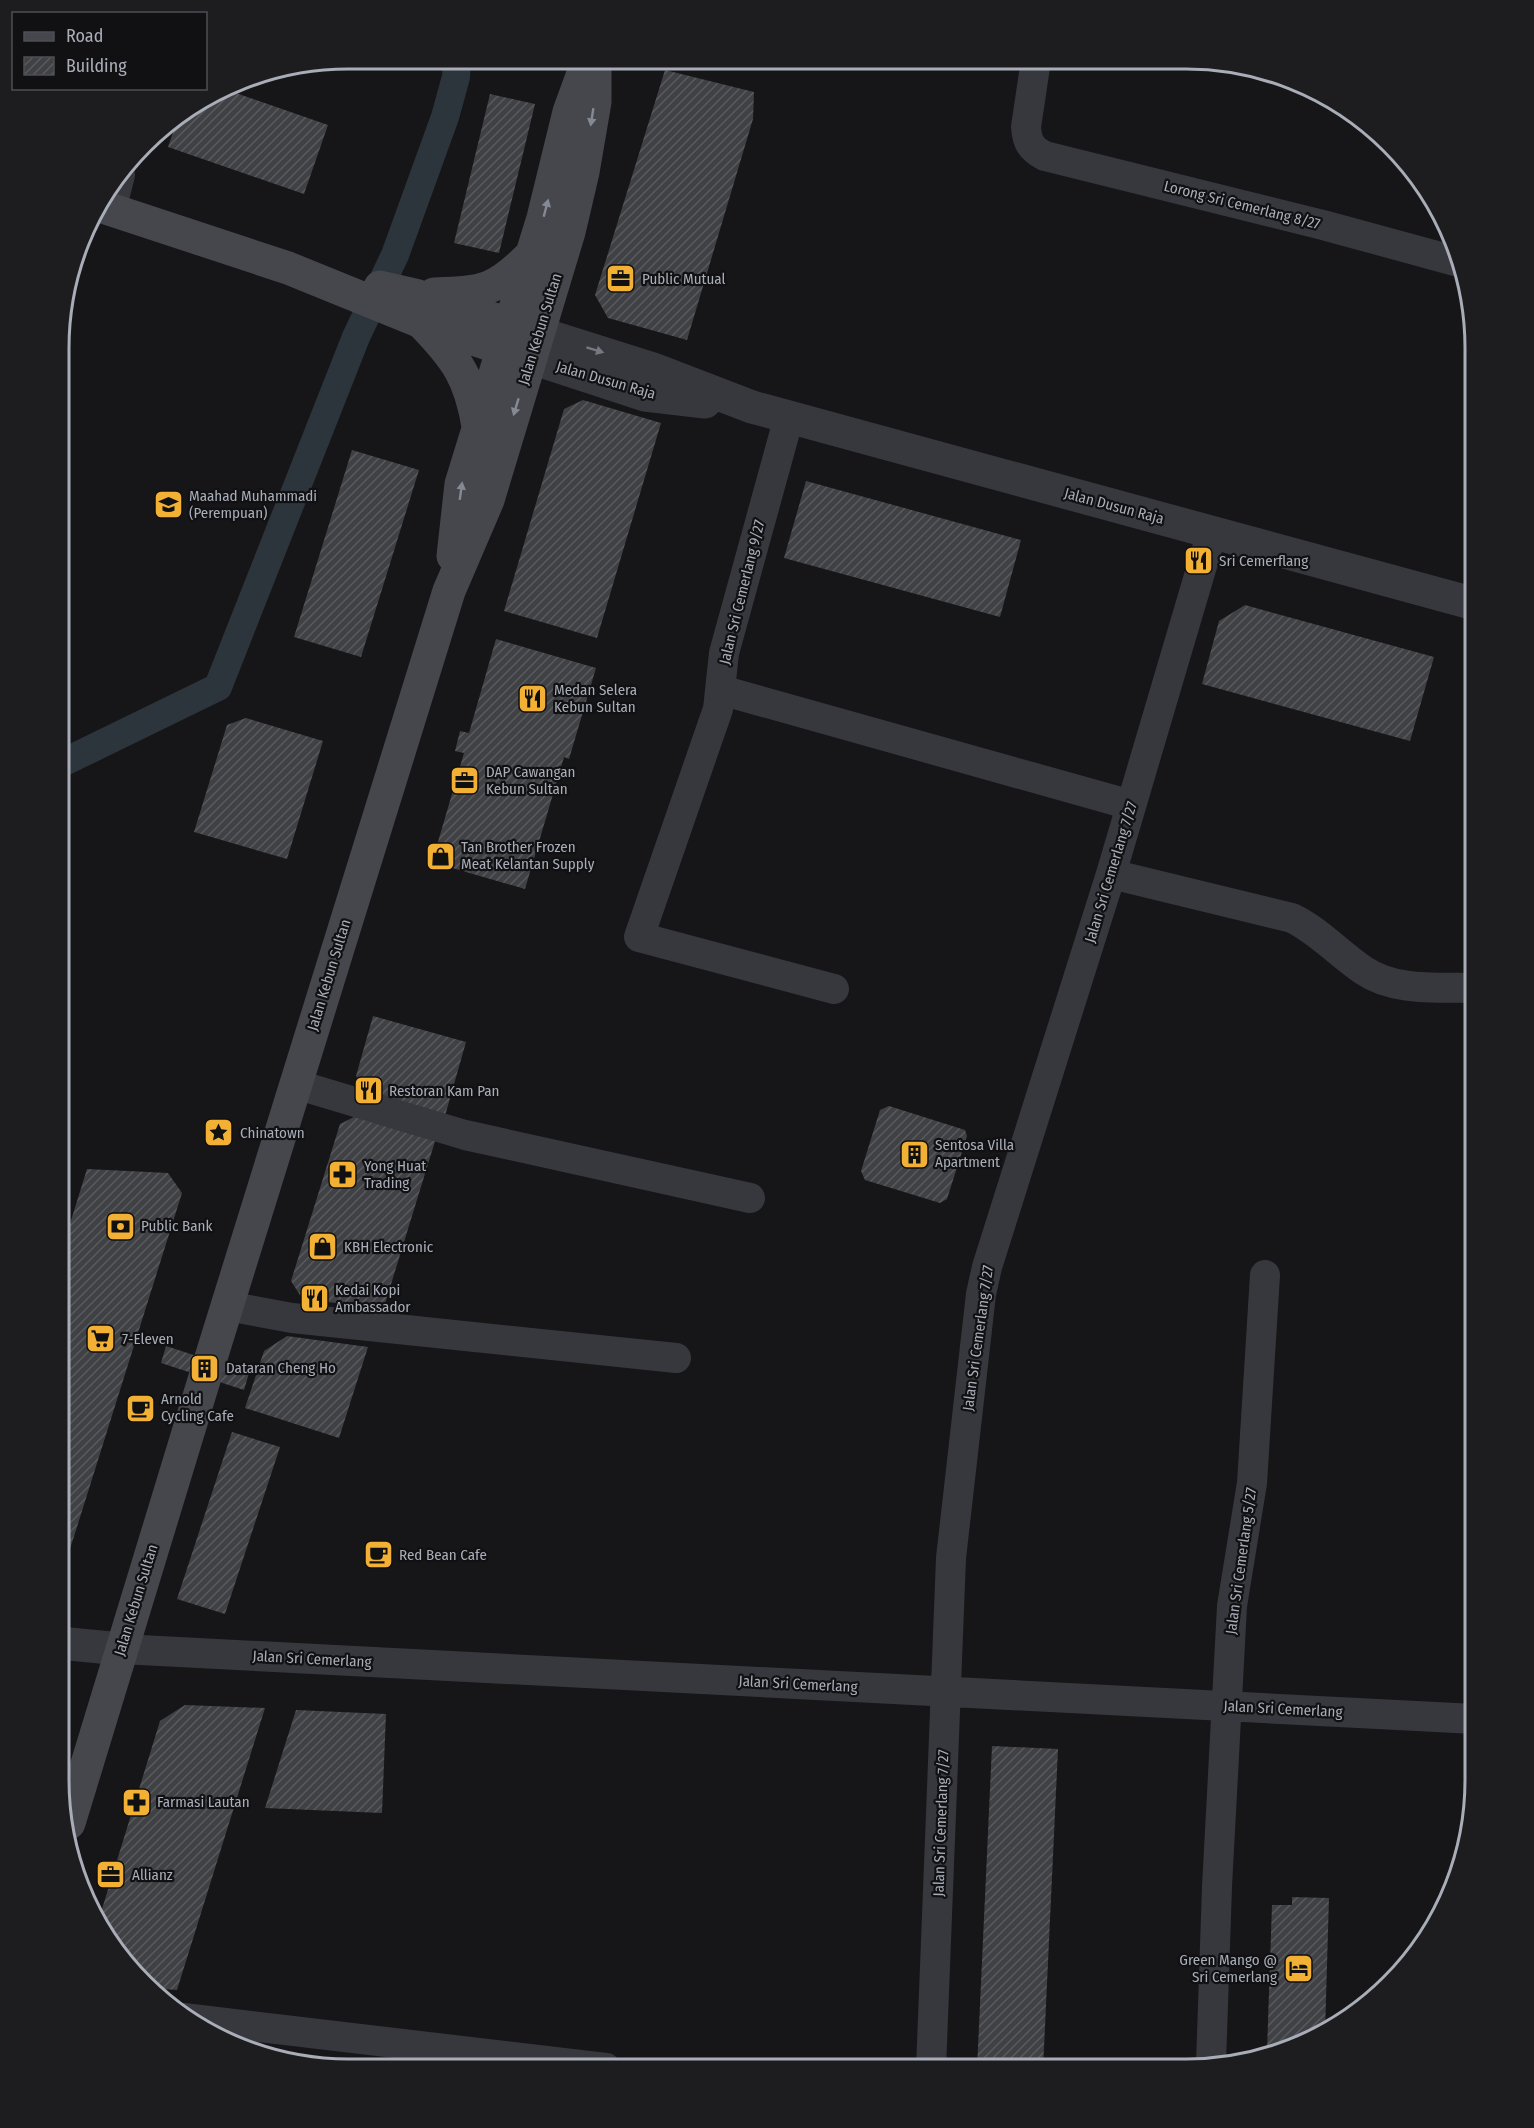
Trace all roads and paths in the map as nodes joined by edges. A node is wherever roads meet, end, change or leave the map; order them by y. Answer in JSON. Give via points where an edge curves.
{"nodes":[{"id":1,"x":584,"y":69,"type":"edge"},
{"id":2,"x":595,"y":69,"type":"edge"},
{"id":3,"x":1035,"y":69,"type":"edge"},
{"id":4,"x":106,"y":209,"type":"edge"},
{"id":5,"x":532,"y":254,"type":"junction"},
{"id":6,"x":1450,"y":260,"type":"edge"},
{"id":7,"x":411,"y":306,"type":"junction"},
{"id":8,"x":521,"y":341,"type":"junction"},
{"id":9,"x":789,"y":417,"type":"junction"},
{"id":10,"x":478,"y":428,"type":"junction"},
{"id":11,"x":1212,"y":532,"type":"junction"},
{"id":12,"x":449,"y":591,"type":"junction"},
{"id":13,"x":1465,"y":601,"type":"edge"},
{"id":14,"x":720,"y":690,"type":"junction"},
{"id":15,"x":1131,"y":805,"type":"junction"},
{"id":16,"x":1111,"y":874,"type":"junction"},
{"id":17,"x":1465,"y":988,"type":"edge"},
{"id":18,"x":834,"y":989,"type":"dead end"},
{"id":19,"x":295,"y":1084,"type":"junction"},
{"id":20,"x":750,"y":1198,"type":"dead end"},
{"id":21,"x":1265,"y":1275,"type":"dead end"},
{"id":22,"x":226,"y":1306,"type":"junction"},
{"id":23,"x":676,"y":1358,"type":"dead end"},
{"id":24,"x":69,"y":1644,"type":"edge"},
{"id":25,"x":121,"y":1649,"type":"junction"},
{"id":26,"x":946,"y":1692,"type":"junction"},
{"id":27,"x":1227,"y":1707,"type":"junction"},
{"id":28,"x":1465,"y":1719,"type":"edge"},
{"id":29,"x":71,"y":1816,"type":"edge"},
{"id":30,"x":207,"y":2021,"type":"edge"},
{"id":31,"x":1212,"y":2058,"type":"edge"},
{"id":32,"x":530,"y":2059,"type":"edge"},
{"id":33,"x":931,"y":2059,"type":"edge"}],
"edges":[{"from":5,"to":1,"type":"main road","name":"Jalan Kebun Sultan","one_way":true,"via":[[569,112]]},
{"from":2,"to":8,"type":"main road","name":"Jalan Kebun Sultan","one_way":true,"via":[[583,172],[569,232]]},
{"from":3,"to":6,"type":"street","name":"Lorong Sri Cemerlang 8/27","via":[[1027,137],[1031,147],[1045,156]]},
{"from":4,"to":7,"type":"main road"},
{"from":5,"to":7,"type":"main road","via":[[506,279],[488,288]]},
{"from":5,"to":8,"type":"main road","name":"Jalan Kebun Sultan"},
{"from":7,"to":8,"type":"main road"},
{"from":7,"to":10,"type":"main road","via":[[463,372]]},
{"from":8,"to":9,"type":"street","name":"Jalan Dusun Raja","via":[[653,369]]},
{"from":8,"to":10,"type":"main road","name":"Jalan Kebun Sultan"},
{"from":8,"to":12,"type":"main road","name":"Jalan Kebun Sultan","one_way":true,"via":[[488,500]]},
{"from":9,"to":11,"type":"street","name":"Jalan Dusun Raja"},
{"from":9,"to":14,"type":"street","name":"Jalan Sri Cemerlang 9/27","via":[[724,653]]},
{"from":12,"to":10,"type":"main road","name":"Jalan Kebun Sultan","one_way":true,"via":[[461,484]]},
{"from":11,"to":13,"type":"street","name":"Jalan Dusun Raja"},
{"from":11,"to":15,"type":"street","name":"Jalan Sri Cemerlang 7/27"},
{"from":12,"to":19,"type":"main road","name":"Jalan Kebun Sultan"},
{"from":14,"to":15,"type":"street"},
{"from":14,"to":18,"type":"street","name":"Jalan Sri Cemerlang 9/27","via":[[718,709],[639,937]]},
{"from":15,"to":16,"type":"street","name":"Jalan Sri Cemerlang 7/27"},
{"from":16,"to":17,"type":"street","via":[[1292,918],[1383,981]]},
{"from":16,"to":26,"type":"street","name":"Jalan Sri Cemerlang 7/27","via":[[981,1294],[951,1558]]},
{"from":19,"to":20,"type":"street","via":[[465,1135]]},
{"from":19,"to":22,"type":"main road","name":"Jalan Kebun Sultan"},
{"from":21,"to":27,"type":"street","name":"Jalan Sri Cemerlang 5/27","via":[[1252,1483],[1232,1606]]},
{"from":22,"to":23,"type":"street","via":[[292,1318]]},
{"from":22,"to":25,"type":"main road","name":"Jalan Kebun Sultan"},
{"from":24,"to":25,"type":"street"},
{"from":25,"to":26,"type":"street","name":"Jalan Sri Cemerlang"},
{"from":25,"to":29,"type":"main road","name":"Jalan Kebun Sultan"},
{"from":26,"to":27,"type":"street","name":"Jalan Sri Cemerlang"},
{"from":26,"to":33,"type":"street","name":"Jalan Sri Cemerlang 7/27"},
{"from":27,"to":28,"type":"street","name":"Jalan Sri Cemerlang"},
{"from":27,"to":31,"type":"street","name":"Jalan Sri Cemerlang 5/27"},
{"from":30,"to":32,"type":"street"}]}
